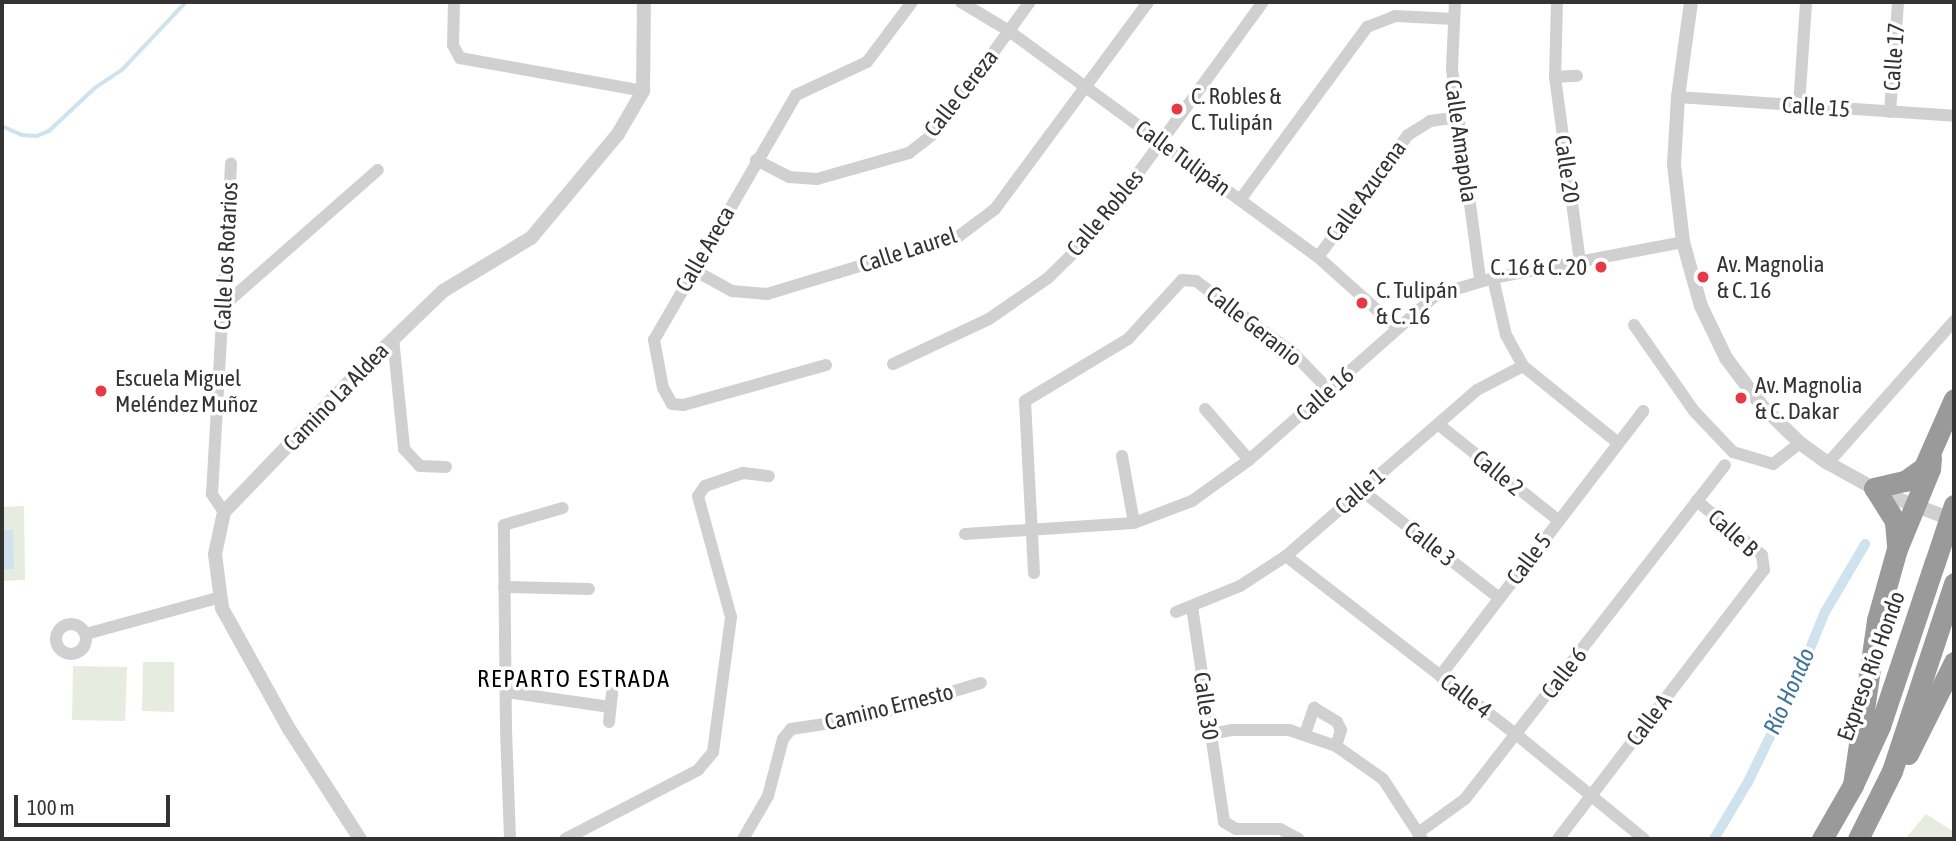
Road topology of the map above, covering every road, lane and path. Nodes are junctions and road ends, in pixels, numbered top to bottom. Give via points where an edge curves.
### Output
1 (454, 2) edge
2 (644, 2) edge
3 (912, 2) edge
4 (961, 2) edge
5 (1030, 2) edge
6 (1148, 2) edge
7 (1263, 2) edge
8 (1455, 2) edge
9 (1557, 2) edge
10 (1691, 2) edge
11 (1806, 2) edge
12 (1898, 2) edge
13 (1454, 19) junction
14 (1009, 31) junction
15 (1577, 76) dead end
16 (1555, 77) junction
17 (1086, 87) junction
18 (643, 91) junction
19 (1678, 97) junction
20 (1799, 106) junction
21 (1891, 112) junction
22 (1954, 116) edge
23 (1458, 117) junction
24 (1162, 143) junction
25 (757, 160) junction
26 (231, 164) dead end
27 (378, 170) dead end
28 (1240, 200) junction
29 (1683, 242) junction
30 (1318, 257) junction
31 (1580, 262) junction
32 (692, 270) junction
33 (1486, 279) junction
34 (223, 306) junction
35 (1954, 321) edge
36 (1634, 325) dead end
37 (1396, 327) junction
38 (393, 338) junction
39 (893, 364) dead end
40 (826, 365) dead end
41 (1522, 366) junction
42 (1330, 391) junction
43 (1954, 399) edge
44 (1205, 409) dead end
45 (1643, 411) dead end
46 (1438, 424) junction
47 (1618, 443) junction
48 (1800, 443) junction
49 (1122, 456) dead end
50 (1931, 457) junction
51 (1249, 460) junction
52 (1828, 463) junction
53 (1724, 465) dead end
54 (446, 467) dead end
55 (769, 476) dead end
56 (1874, 488) junction
57 (1361, 490) junction
58 (1697, 501) junction
59 (1954, 505) edge
60 (1915, 506) junction
61 (563, 508) dead end
62 (224, 512) junction
63 (1954, 520) edge
64 (1559, 521) junction
65 (1133, 523) junction
66 (1030, 529) junction
67 (965, 534) dead end
68 (1897, 549) junction
69 (1286, 556) junction
70 (1034, 573) dead end
71 (1954, 583) edge
72 (504, 587) junction
73 (589, 589) dead end
74 (221, 597) junction
75 (1499, 598) junction
76 (1740, 601) joint
77 (1192, 607) junction
78 (1176, 612) dead end
79 (86, 634) dead end
80 (1954, 662) edge
81 (1440, 676) junction
82 (981, 683) dead end
83 (506, 692) junction
84 (612, 693) dead end
85 (610, 707) junction
86 (609, 722) dead end
87 (1210, 734) junction
88 (1305, 734) junction
89 (1517, 735) junction
90 (1335, 746) junction
91 (1892, 771) junction
92 (1853, 785) junction
93 (1592, 796) junction
94 (1420, 836) edge
95 (360, 839) edge
96 (510, 839) edge
97 (565, 839) edge
98 (743, 839) edge
99 (1299, 839) edge
100 (1558, 839) edge
101 (1644, 839) edge
102 (1822, 839) edge
103 (1858, 839) edge

1 - 18 street via 453,45 460,58
2 - 18 street, Camino La Aldea
3 - 25 street, Calle Areca via 867,62 796,95
4 - 14 street, Calle Tulipán
5 - 14 street, Calle Cereza
6 - 17 street, Calle Laurel
7 - 24 street, Calle Robles
8 - 13 street, Calle Amapola
9 - 16 street, Calle 20
10 - 19 street
11 - 20 street
12 - 21 street, Calle 17
13 - 23 street, Calle Amapola via 1452,69
13 - 28 street via 1395,16 1367,27
14 - 17 street, Calle Tulipán
14 - 25 street, Calle Cereza via 934,132 909,153 817,179 789,177
15 - 16 street
16 - 31 street, Calle 20
17 - 24 street, Calle Tulipán
17 - 32 street, Calle Laurel via 995,209 959,236 767,294 732,290
18 - 38 street, Camino La Aldea via 618,134 531,238 443,291
19 - 20 street, Calle 15
19 - 29 street via 1674,165
20 - 21 street, Calle 15
21 - 22 street, Calle 15
23 - 30 street, Calle Azucena via 1430,121 1408,135
23 - 33 street, Calle Amapola
24 - 28 street, Calle Tulipán
24 - 39 street, Calle Robles via 1096,231 1048,278 989,319
25 - 32 street, Calle Areca
26 - 34 street, Calle Los Rotarios
27 - 34 street
28 - 30 street, Calle Tulipán
29 - 31 street, Calle 16
29 - 48 street via 1701,306 1727,358 1762,406
30 - 37 street, Calle Tulipán
31 - 33 street, Calle 16
32 - 40 street, Calle Areca via 654,340 663,388 672,404 684,405
33 - 37 street, Calle 16 via 1436,295
33 - 41 street, Calle Amapola
34 - 62 street, Calle Los Rotarios via 212,494
35 - 52 street
36 - 48 street via 1694,411 1733,452 1773,464
37 - 42 street, Calle 16
38 - 54 street via 404,449 420,466
38 - 62 street, Camino La Aldea
41 - 46 street, Calle 1 via 1477,390
41 - 47 street
42 - 51 street, Calle 16
42 - 66 street, Calle Geranio via 1293,353 1196,281 1182,280 1128,339 1025,401
43 - 50 highway
44 - 51 street
45 - 47 street, Calle 5
46 - 57 street, Calle 1
46 - 64 street, Calle 2
47 - 64 street, Calle 5
48 - 52 street
49 - 65 street
50 - 56 highway via 1914,477
50 - 60 highway
51 - 65 street, Calle 16 via 1192,501
52 - 56 street
53 - 58 street, Calle 6
55 - 97 street via 743,473 705,486 698,496 731,618 713,752 698,770
56 - 60 street
56 - 68 highway via 1895,522
57 - 69 street, Calle 1
57 - 75 street, Calle 3
58 - 76 street, Calle B via 1762,555 1764,570
58 - 89 street, Calle 6
59 - 92 highway, Expreso Río Hondo, bridge via 1891,698
60 - 63 street
60 - 68 highway
61 - 72 street via 504,525
62 - 74 street via 215,554
64 - 75 street, Calle 5
65 - 66 street, Calle 16
66 - 67 street, Calle 16
66 - 70 street, Calle Geranio
68 - 92 highway via 1877,620
69 - 77 street, Calle 1 via 1240,586
69 - 81 street, Calle 4
71 - 91 highway
72 - 73 street
72 - 83 street
74 - 79 street
74 - 95 street via 222,608 289,729
75 - 81 street, Calle 5
76 - 93 street, Calle A
77 - 78 street, Calle 1
77 - 87 street, Calle 30
80 - 91 highway via 1907,756
81 - 89 street, Calle 4
82 - 98 street, Camino Ernesto via 865,718 791,729 783,739 768,796
83 - 85 street
83 - 96 street
84 - 85 street
85 - 86 street
87 - 88 street via 1289,730
87 - 99 street, Calle 30 via 1224,822 1236,829 1280,829
88 - 90 street
88 - 90 street via 1314,708 1337,722 1341,730
89 - 93 street, Calle 4
89 - 94 street, Calle 6 via 1465,799
90 - 94 street via 1383,779
91 - 103 highway
92 - 102 highway, Expreso Río Hondo
93 - 100 street, Calle A
93 - 101 street, Calle 4

